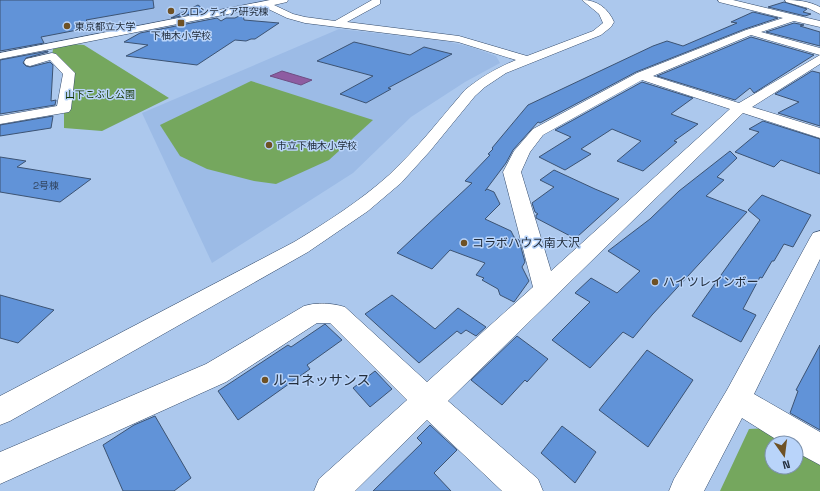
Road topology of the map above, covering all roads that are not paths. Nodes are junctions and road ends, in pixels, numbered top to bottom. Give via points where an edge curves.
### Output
1 (284, 0) edge
2 (376, 0) edge
3 (586, 0) edge
4 (722, 0) edge
5 (789, 0) edge
6 (265, 4) junction
7 (819, 17) edge
8 (792, 18) junction
9 (336, 24) junction
10 (750, 32) junction
11 (820, 52) edge
12 (0, 56) edge
13 (820, 59) edge
14 (526, 60) junction
15 (0, 69) edge
16 (641, 76) junction
17 (740, 108) junction
18 (0, 120) edge
19 (820, 133) edge
20 (820, 238) edge
21 (545, 289) junction
22 (737, 399) junction
23 (427, 401) junction
24 (0, 411) edge
25 (820, 449) edge
26 (0, 468) edge
27 (331, 491) edge
28 (526, 491) edge
29 (686, 491) edge

1 - 6 street
2 - 9 street via 369,7
3 - 14 street via 604,13 608,19 607,26 589,36
4 - 8 street
5 - 7 street via 811,6
6 - 9 street via 296,17
6 - 12 street
7 - 8 street
8 - 10 street
9 - 14 street via 460,39
10 - 11 street
10 - 16 street
13 - 17 street
14 - 24 street via 502,70 480,84 395,179 339,222 301,247
15 - 18 street via 52,56 69,73 64,109
16 - 17 street
16 - 21 street via 538,132 522,151 512,172
17 - 19 street
17 - 21 street
20 - 22 street
21 - 23 street
22 - 25 street
22 - 29 street
23 - 26 street via 336,314 313,314 216,373
23 - 27 street
23 - 28 street

